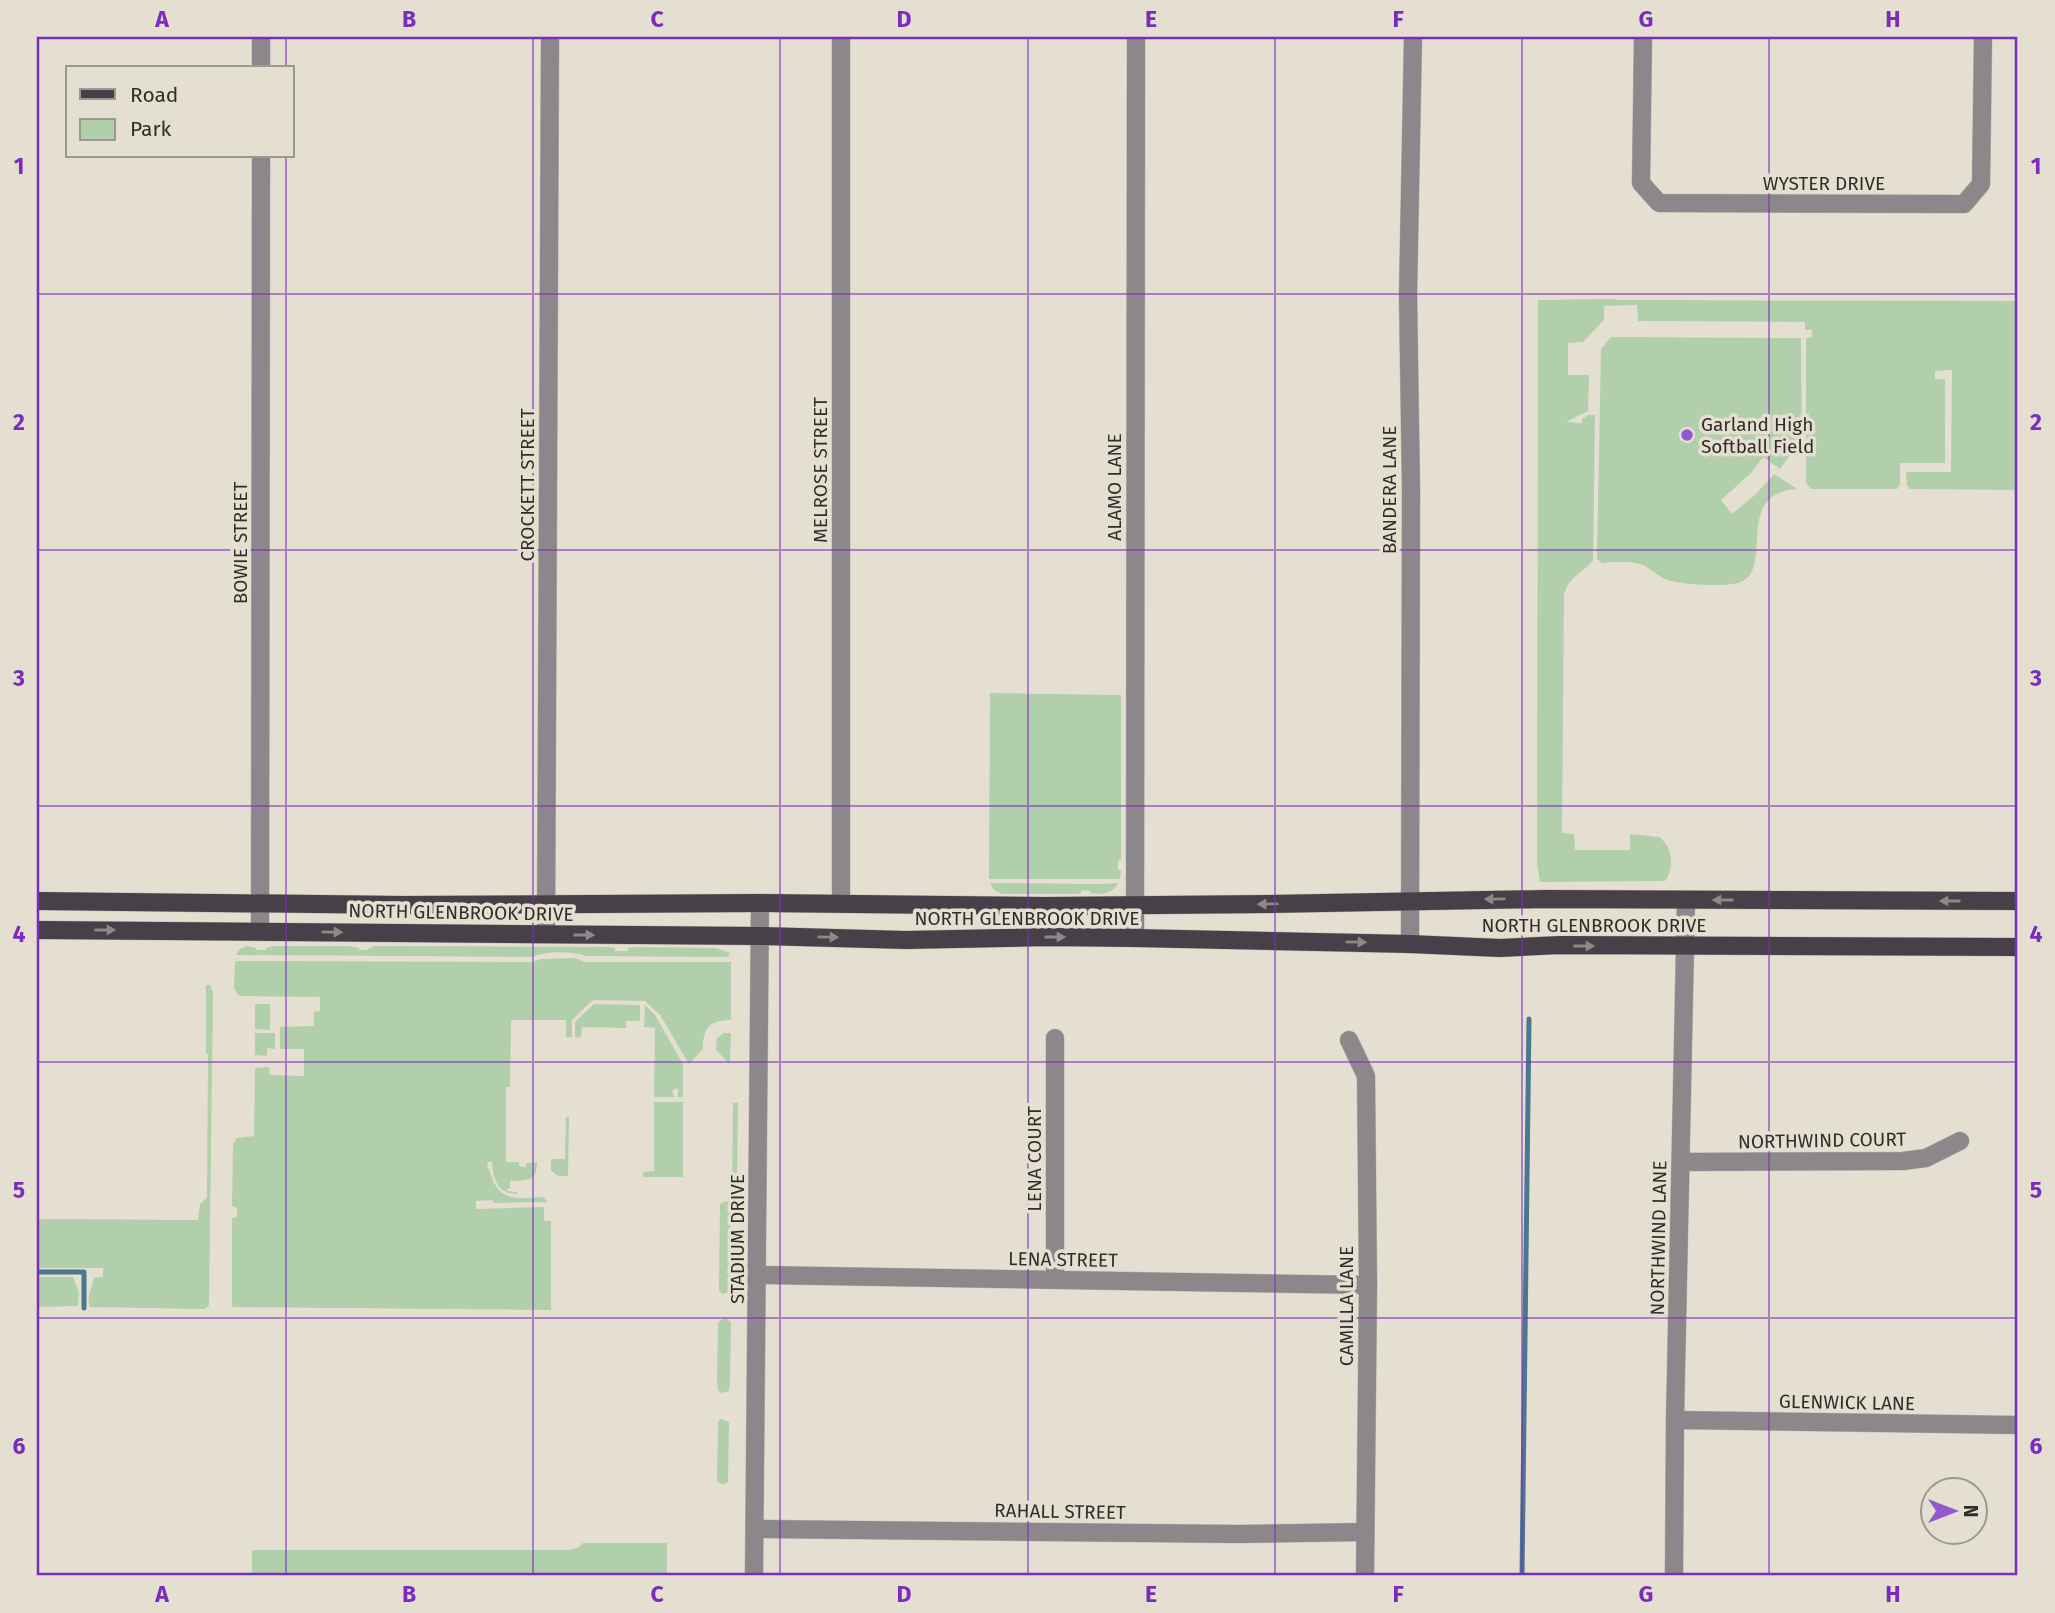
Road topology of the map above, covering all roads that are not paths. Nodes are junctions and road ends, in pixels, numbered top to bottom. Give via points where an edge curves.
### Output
1 (261, 37) edge
2 (550, 37) edge
3 (841, 37) edge
4 (1136, 37) edge
5 (1413, 37) edge
6 (1643, 37) edge
7 (1983, 37) edge
8 (261, 66) edge
9 (261, 158) edge
10 (1686, 900) junction
11 (37, 901) edge
12 (1409, 901) junction
13 (2018, 901) edge
14 (260, 902) junction
15 (761, 902) junction
16 (841, 903) junction
17 (546, 904) junction
18 (1135, 906) junction
19 (37, 930) edge
20 (260, 931) junction
21 (546, 934) junction
22 (760, 936) junction
23 (1135, 938) junction
24 (1410, 944) junction
25 (1685, 946) junction
26 (2018, 947) edge
27 (1055, 1038) dead end
28 (1349, 1040) dead end
29 (1960, 1140) dead end
30 (1681, 1162) junction
31 (758, 1275) junction
32 (1055, 1279) junction
33 (1368, 1285) junction
34 (1675, 1420) junction
35 (2018, 1425) edge
36 (755, 1529) junction
37 (1366, 1532) junction
38 (754, 1576) edge
39 (1365, 1576) edge
40 (1674, 1576) edge

1 - 8 street
2 - 17 street, CROCKETT STREET
3 - 16 street, MELROSE STREET
4 - 18 street, ALAMO LANE
5 - 12 street, BANDERA LANE via 1408,295
6 - 7 street, WYSTER DRIVE via 1641,183 1659,203 1964,204 1981,184
9 - 14 street, BOWIE STREET
10 -> 12 main road, NORTH GLENBROOK DRIVE
13 -> 10 main road, NORTH GLENBROOK DRIVE
10 - 25 street, NORTHWIND LANE
11 - 14 main road, NORTH GLENBROOK DRIVE
12 -> 18 main road, NORTH GLENBROOK DRIVE
12 - 24 street, BANDERA LANE
14 - 17 main road, NORTH GLENBROOK DRIVE
14 - 20 street, BOWIE STREET
15 - 16 main road, NORTH GLENBROOK DRIVE
15 - 17 main road, NORTH GLENBROOK DRIVE
15 - 22 street, STADIUM DRIVE
16 - 18 main road, NORTH GLENBROOK DRIVE
17 - 21 street, CROCKETT STREET
18 - 23 street, ALAMO LANE
19 -> 20 main road, NORTH GLENBROOK DRIVE
20 -> 21 main road, NORTH GLENBROOK DRIVE
21 -> 22 main road, NORTH GLENBROOK DRIVE
22 -> 23 main road, NORTH GLENBROOK DRIVE
22 - 31 street, STADIUM DRIVE
23 -> 24 main road, NORTH GLENBROOK DRIVE
24 -> 25 main road, NORTH GLENBROOK DRIVE
25 - 26 main road, NORTH GLENBROOK DRIVE
25 - 30 street, NORTHWIND LANE
27 - 32 street, LENA COURT
28 - 33 street, CAMILLA LANE via 1366,1076
29 - 30 street, NORTHWIND COURT via 1926,1158 1903,1161
30 - 34 street, NORTHWIND LANE
31 - 32 street, LENA STREET
31 - 36 street, STADIUM DRIVE
32 - 33 street, LENA STREET
33 - 37 street, CAMILLA LANE
34 - 35 street, GLENWICK LANE
34 - 40 street, NORTHWIND LANE
36 - 37 street, RAHALL STREET
36 - 38 street, STADIUM DRIVE
37 - 39 street, CAMILLA LANE

